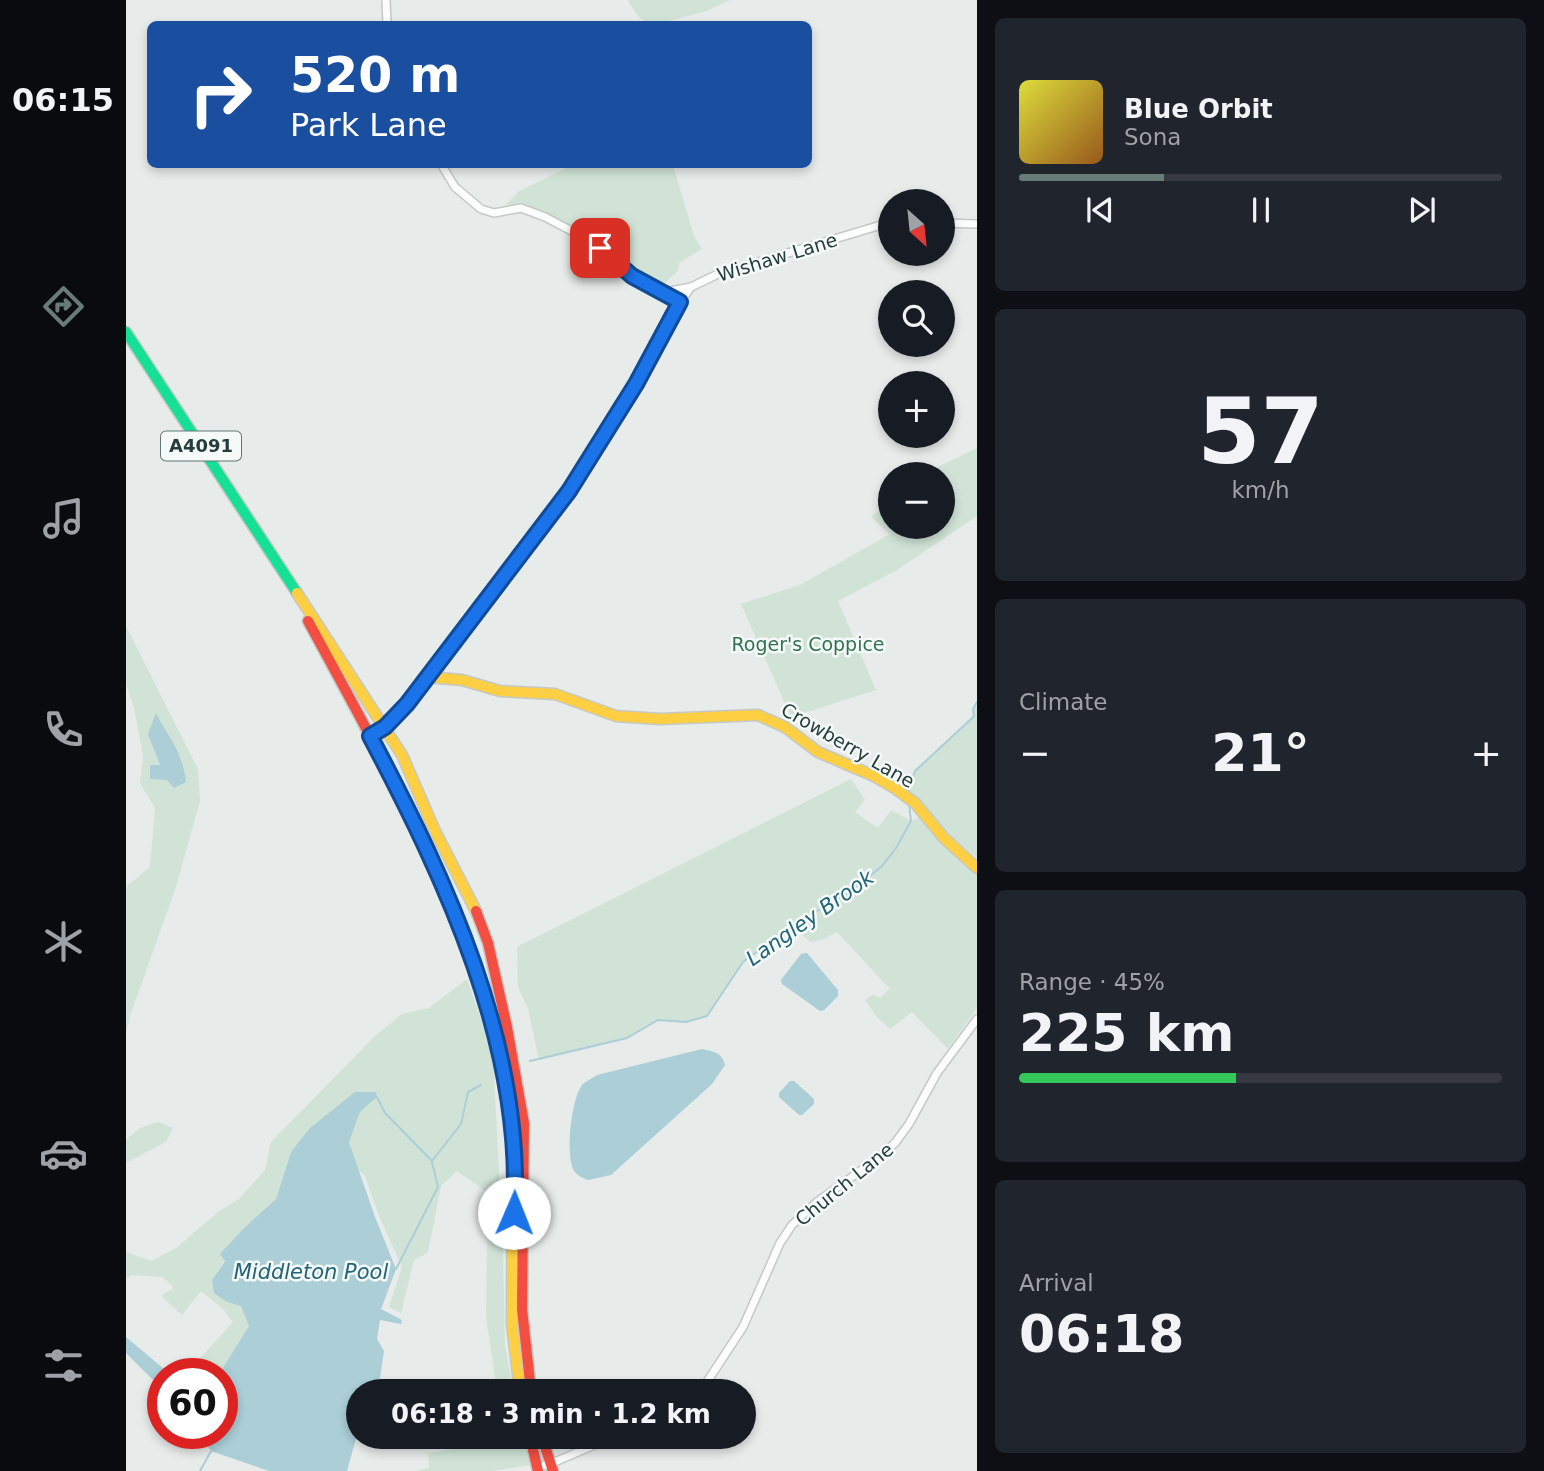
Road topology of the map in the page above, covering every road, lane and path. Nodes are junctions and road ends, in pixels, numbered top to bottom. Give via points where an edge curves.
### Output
1 (386, 0) edge
2 (387, 21) edge
3 (444, 168) edge
4 (956, 223) edge
5 (977, 224) edge
6 (878, 226) edge
7 (691, 287) junction
8 (664, 292) junction
9 (680, 302) junction
10 (126, 332) edge
11 (275, 560) junction
12 (428, 677) junction
13 (385, 727) junction
14 (370, 736) junction
15 (977, 868) edge
16 (977, 1019) edge
17 (519, 1379) edge
18 (530, 1379) edge
19 (709, 1379) edge
20 (533, 1449) edge
21 (546, 1449) edge
22 (589, 1449) edge
23 (552, 1468) edge
24 (537, 1469) edge

1 - 2 street
3 - 8 street via 455,187 481,209 494,213 521,208 545,217 587,239 632,276
4 - 5 street
6 - 7 street, Wishaw Lane via 718,274
7 - 8 street, Wishaw Lane
7 - 9 street
8 - 9 street
9 - 12 street via 636,384 569,491
10 - 11 main road, A4091
11 - 13 main road, A4091
11 - 14 main road, A4091
12 - 13 street
12 - 15 main road, Crowberry Lane via 500,691 555,694 616,716 758,715 785,727 818,752 896,789
13 - 14 street
13 - 18 main road, A4091 via 480,918 507,1027 524,1123 522,1308
14 - 17 main road, A4091 via 447,898 479,981 499,1052 513,1149 511,1310
16 - 19 street, Church Lane via 937,1073 895,1143 792,1224 743,1327
20 - 24 main road
21 - 23 main road
22 - 23 street
23 - 24 street

